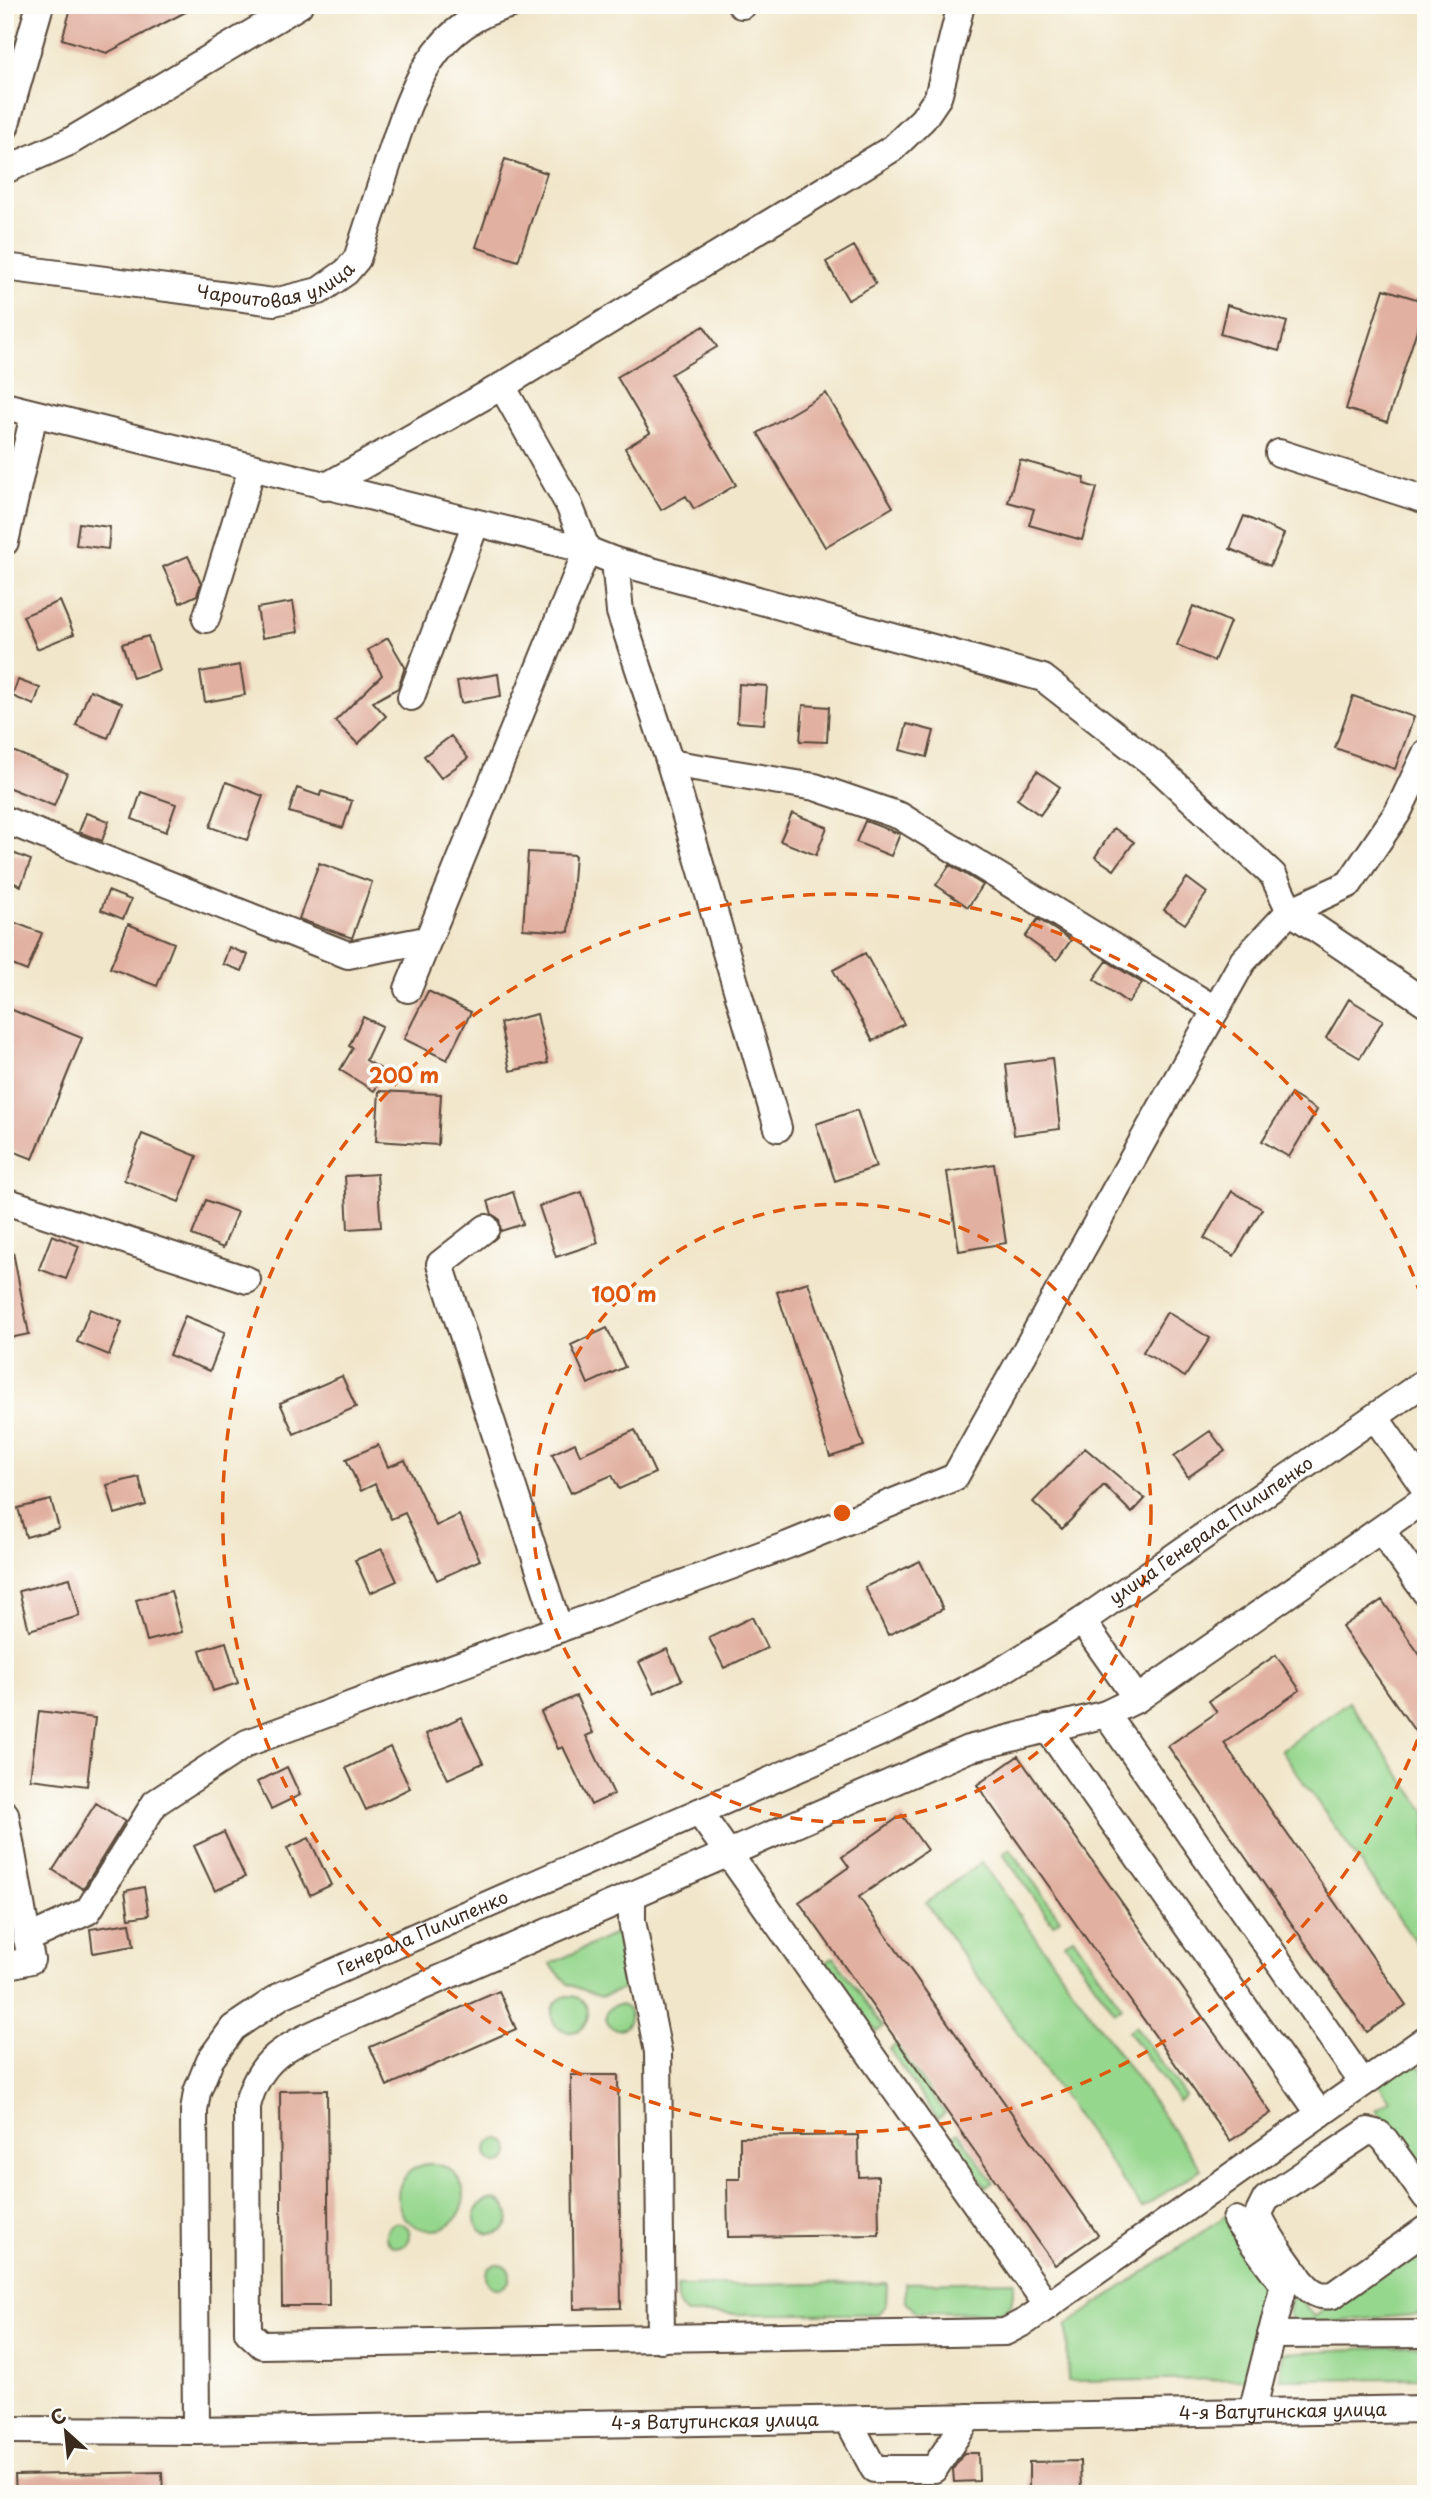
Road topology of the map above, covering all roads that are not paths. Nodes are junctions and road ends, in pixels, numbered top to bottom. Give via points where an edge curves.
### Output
1 (40, 5) edge
2 (299, 5) edge
3 (509, 5) edge
4 (961, 5) edge
5 (5, 127) edge
6 (5, 170) edge
7 (5, 267) edge
8 (502, 386) junction
9 (5, 406) edge
10 (34, 414) junction
11 (1279, 453) dead end
12 (252, 468) junction
13 (325, 487) junction
14 (1426, 500) edge
15 (475, 525) junction
16 (5, 542) edge
17 (587, 550) junction
18 (615, 561) junction
19 (206, 619) dead end
20 (411, 697) dead end
21 (1426, 753) edge
22 (670, 763) junction
23 (5, 820) edge
24 (1290, 911) junction
25 (426, 940) junction
26 (408, 989) dead end
27 (1426, 1003) edge
28 (1216, 1010) junction
29 (778, 1128) dead end
30 (5, 1201) edge
31 (486, 1228) dead end
32 (247, 1280) dead end
33 (1426, 1381) edge
34 (1375, 1417) junction
35 (1426, 1490) edge
36 (1426, 1498) edge
37 (1381, 1530) junction
38 (1426, 1594) edge
39 (1082, 1621) junction
40 (559, 1629) junction
41 (993, 1676) joint
42 (1137, 1699) junction
43 (1106, 1714) junction
44 (1047, 1728) junction
45 (699, 1812) junction
46 (5, 1814) edge
47 (728, 1853) junction
48 (632, 1895) junction
49 (27, 1939) junction
50 (5, 1966) edge
51 (1426, 2039) edge
52 (1363, 2083) junction
53 (1320, 2114) junction
54 (1426, 2197) edge
55 (1236, 2220) dead end
56 (1426, 2230) edge
57 (1290, 2279) junction
58 (1048, 2306) junction
59 (1426, 2334) edge
60 (1271, 2335) junction
61 (662, 2339) junction
62 (1426, 2409) edge
63 (1252, 2413) junction
64 (969, 2417) junction
65 (848, 2420) junction
66 (5, 2430) edge
67 (196, 2431) junction

1 - 5 street
2 - 6 street via 69,142
3 - 7 street, Чароитовая улица via 470,22 437,49 413,87 357,259 319,292 274,302
4 - 8 street via 938,97 893,148
8 - 13 street
8 - 17 street via 569,505
9 - 10 street
10 - 12 street
10 - 16 street
11 - 14 street
12 - 13 street
12 - 19 street
13 - 15 street
15 - 17 street
15 - 20 street
17 - 18 street
17 - 25 street
18 - 22 street via 620,611
18 - 24 street via 1044,678 1156,766 1273,875
21 - 24 street via 1398,812 1349,884
22 - 28 street via 815,787 900,816
22 - 29 street
23 - 25 street via 348,955
24 - 27 street
24 - 28 street via 1244,961
25 - 26 street
28 - 40 street via 956,1477
30 - 32 street
31 - 40 street via 440,1264
33 - 34 street, улица Генерала Пилипенко
34 - 35 street
34 - 39 street, улица Генерала Пилипенко
36 - 37 street
37 - 38 street
37 - 42 street
39 - 41 street, улица Генерала Пилипенко
39 - 42 street
40 - 49 street via 247,1743 155,1803 88,1911
41 - 45 street, Генерала Пилипенко via 888,1729
42 - 43 street
43 - 44 street
43 - 52 street
44 - 47 street via 968,1749
44 - 53 street
45 - 47 street
45 - 67 street, Генерала Пилипенко via 282,1995 248,2016 220,2043 203,2075 194,2111
46 - 49 street
47 - 48 street
47 - 58 street
48 - 61 street via 632,1922 658,2052
48 - 61 street via 273,2056 251,2089 247,2106 248,2332 262,2345 460,2331
49 - 50 street via 31,1960
51 - 52 street
52 - 53 street
53 - 58 street
54 - 57 street via 1379,2134 1361,2133 1261,2207 1260,2219
55 - 57 street
56 - 57 street via 1334,2295 1314,2293
57 - 60 street
58 - 61 street via 1015,2328 993,2334
59 - 60 street
60 - 63 street
62 - 63 street, 4-я Ватутинская улица
63 - 64 street, 4-я Ватутинская улица
64 - 65 street, 4-я Ватутинская улица
64 - 65 street via 933,2469 874,2469
65 - 67 street, 4-я Ватутинская улица
66 - 67 street, 4-я Ватутинская улица

